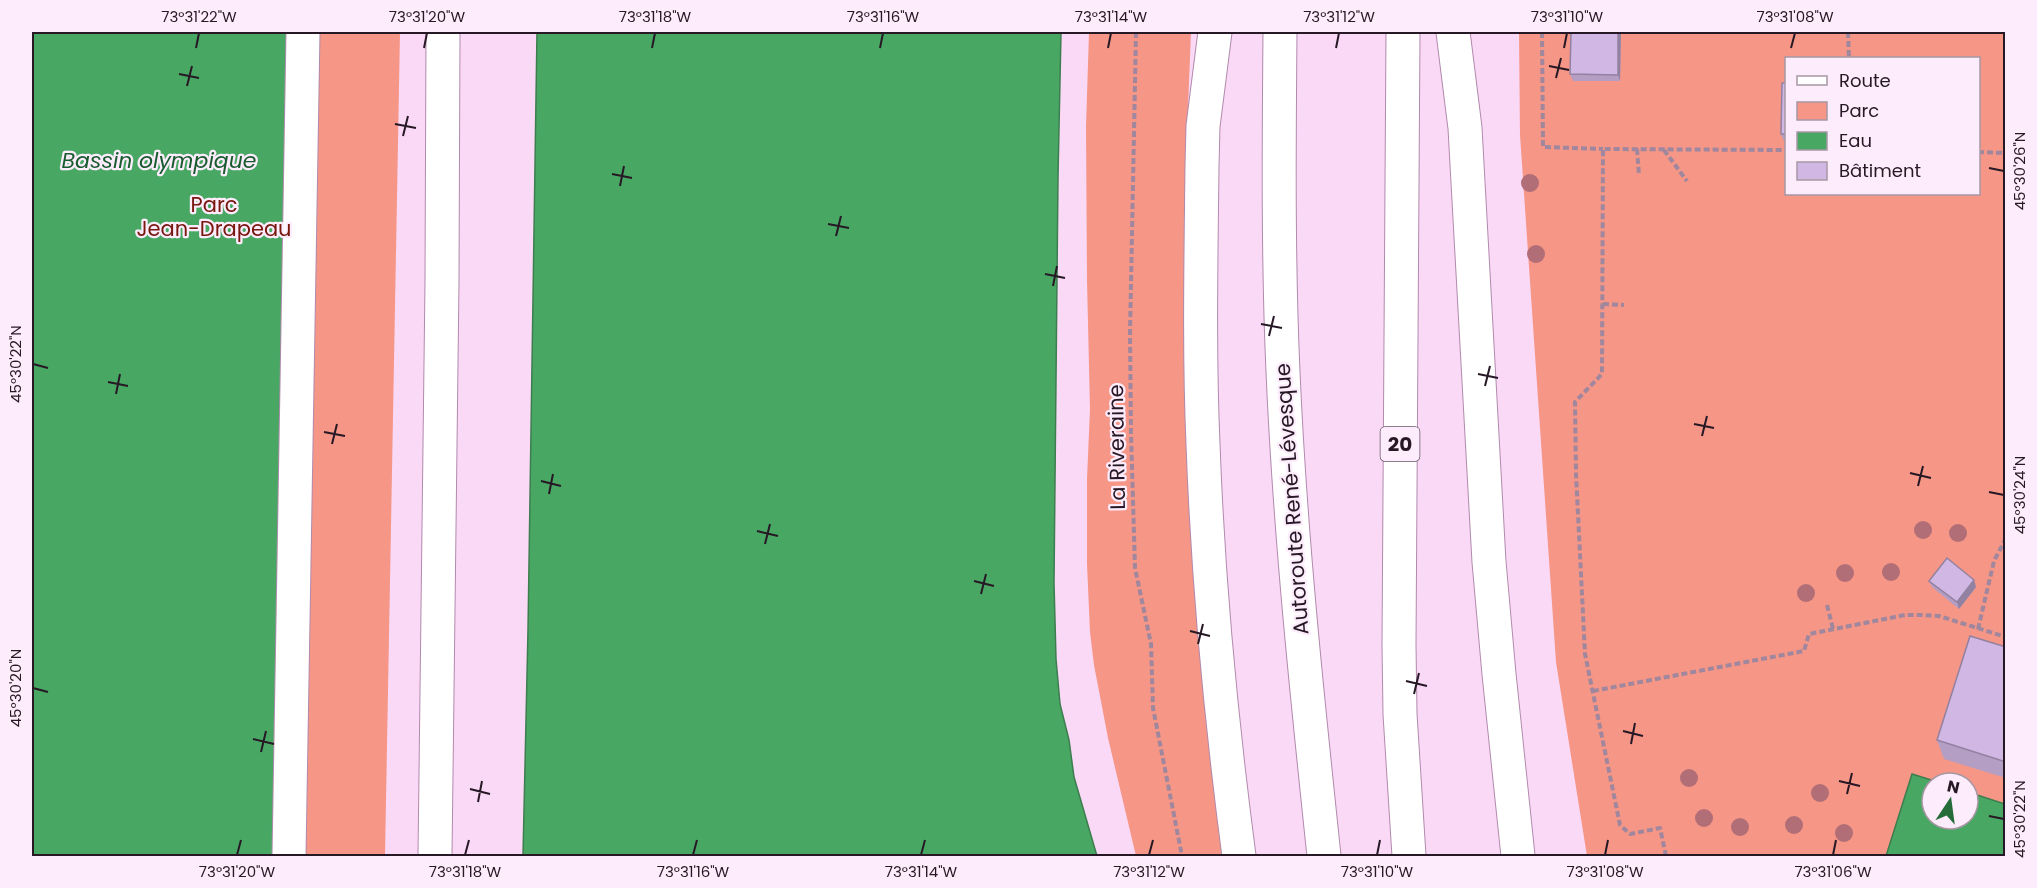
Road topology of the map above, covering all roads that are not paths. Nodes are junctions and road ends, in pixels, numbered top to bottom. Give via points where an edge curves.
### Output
1 (303, 32) edge
2 (443, 32) edge
3 (1215, 32) edge
4 (1280, 32) edge
5 (1403, 32) edge
6 (1453, 32) edge
7 (289, 856) edge
8 (435, 856) edge
9 (1239, 856) edge
10 (1324, 856) edge
11 (1409, 856) edge
12 (1518, 856) edge

1 - 7 main road
2 - 8 main road
3 - 9 main road via 1203,126 1203,442 1213,616
4 - 10 main road, Autoroute René-Lévesque via 1280,293 1286,438
5 - 11 main road, 20 via 1399,645
6 - 12 main road via 1465,128 1489,562

